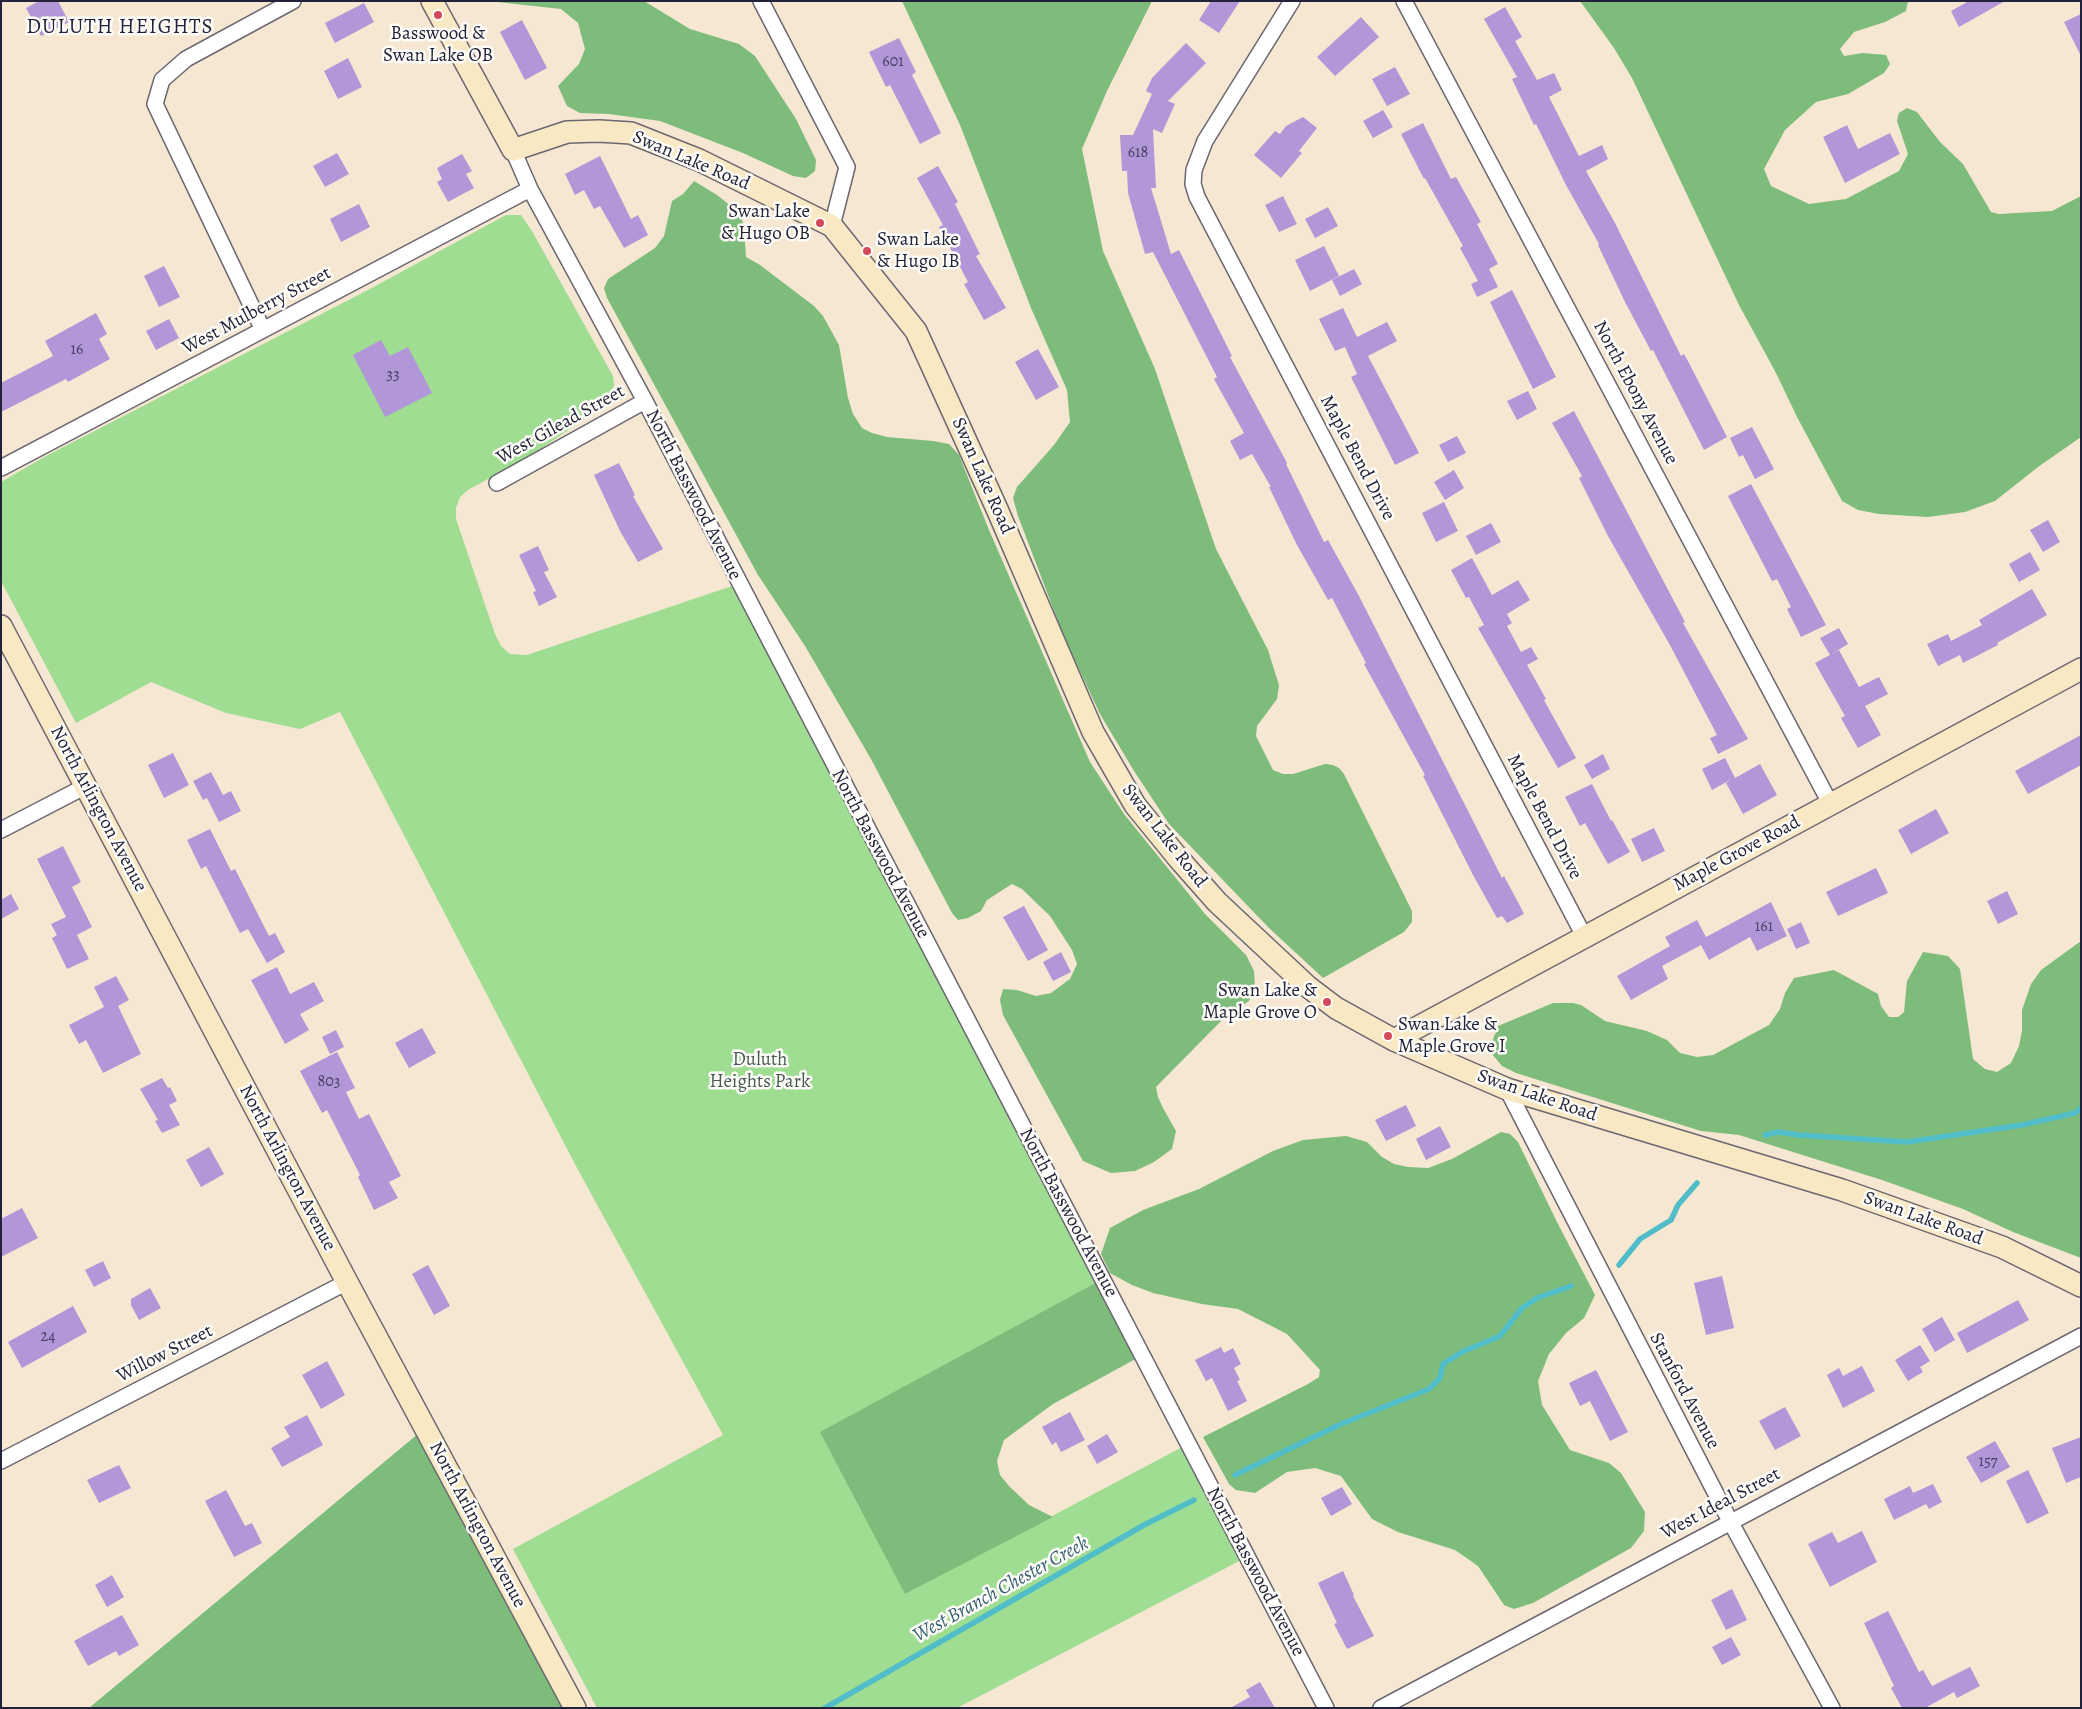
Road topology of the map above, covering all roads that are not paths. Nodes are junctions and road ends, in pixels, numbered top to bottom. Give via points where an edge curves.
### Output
1 (294, 1) edge
2 (432, 1) edge
3 (761, 1) edge
4 (1292, 1) edge
5 (1404, 1) edge
6 (513, 150) junction
7 (530, 189) junction
8 (832, 226) junction
9 (263, 330) junction
10 (644, 401) junction
11 (1, 468) edge
12 (497, 483) dead end
13 (1, 626) edge
14 (2081, 669) edge
15 (86, 786) junction
16 (1830, 803) junction
17 (1, 830) edge
18 (1584, 936) junction
19 (1394, 1040) junction
20 (1507, 1089) junction
21 (347, 1282) junction
22 (2081, 1286) edge
23 (2081, 1336) edge
24 (1, 1461) edge
25 (1730, 1521) junction
26 (575, 1708) edge
27 (1326, 1708) edge
28 (1381, 1708) edge
29 (1832, 1708) edge

1 - 9 street via 186,59 162,80 155,104
2 - 6 street, North Basswood Avenue
3 - 8 street via 846,167
4 - 18 street, Maple Bend Drive via 1205,141 1194,170 1193,184 1197,197
5 - 16 street, North Ebony Avenue
6 - 7 street, North Basswood Avenue
6 - 8 street, Swan Lake Road via 567,132 631,134 699,160
7 - 9 street, West Mulberry Street
7 - 10 street, North Basswood Avenue
8 - 19 street, Swan Lake Road via 916,331 1093,732 1135,805 1217,902 1307,986 1336,1008
9 - 11 street, West Mulberry Street
10 - 12 street, West Gilead Street
10 - 27 street, North Basswood Avenue
13 - 15 street, North Arlington Avenue
14 - 16 street, Maple Grove Road
15 - 17 street
15 - 21 street, North Arlington Avenue
16 - 18 street, Maple Grove Road
18 - 19 street, Maple Grove Road
19 - 20 street, Swan Lake Road
20 - 22 street, Swan Lake Road via 1842,1190 2002,1247
20 - 25 street, Stanford Avenue
21 - 24 street, Willow Street
21 - 26 street, North Arlington Avenue
23 - 25 street, West Ideal Street
25 - 28 street, West Ideal Street
25 - 29 street, Stanford Avenue

